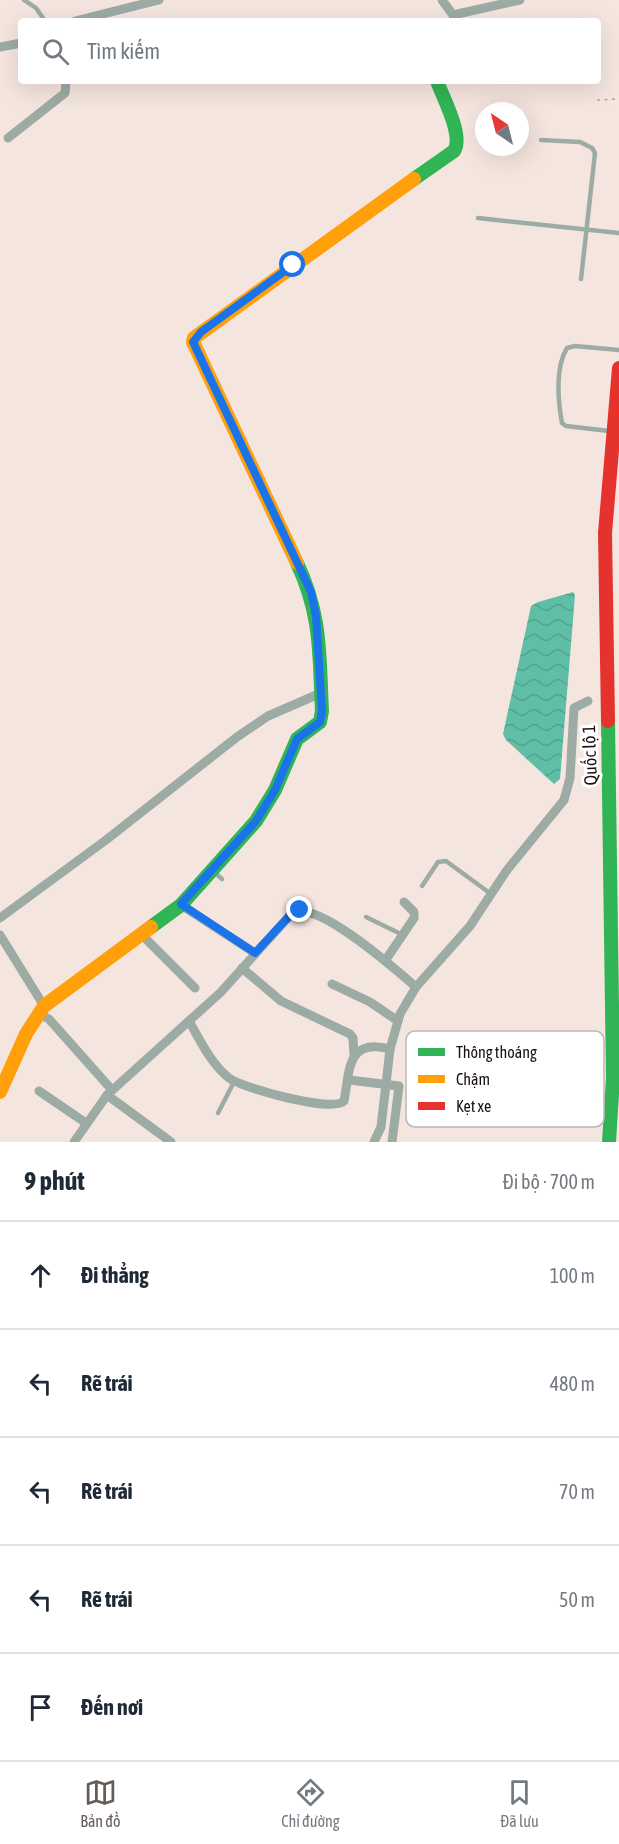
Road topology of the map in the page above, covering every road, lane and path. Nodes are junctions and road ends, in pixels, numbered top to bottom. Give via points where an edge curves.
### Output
1 (24, 0) edge
2 (159, 0) edge
3 (442, 0) edge
4 (519, 0) edge
5 (43, 18) edge
6 (87, 18) edge
7 (18, 44) edge
8 (0, 47) edge
9 (66, 84) edge
10 (437, 84) edge
11 (619, 99) edge
12 (597, 100) dead end
13 (9, 138) dead end
14 (541, 140) dead end
15 (478, 218) dead end
16 (586, 230) junction
17 (619, 233) edge
18 (581, 279) dead end
19 (619, 350) edge
20 (619, 368) edge
21 (612, 432) junction
22 (321, 693) junction
23 (588, 701) dead end
24 (422, 886) dead end
25 (491, 894) junction
26 (404, 902) dead end
27 (181, 904) junction
28 (366, 917) dead end
29 (0, 918) edge
30 (0, 935) edge
31 (142, 935) junction
32 (403, 936) junction
33 (255, 953) junction
34 (385, 961) junction
35 (242, 968) junction
36 (332, 984) dead end
37 (416, 987) junction
38 (195, 988) dead end
39 (41, 1010) junction
40 (189, 1021) junction
41 (398, 1021) junction
42 (390, 1050) junction
43 (354, 1055) junction
44 (349, 1080) junction
45 (234, 1082) junction
46 (385, 1084) junction
47 (39, 1091) dead end
48 (0, 1092) edge
49 (109, 1093) junction
50 (218, 1113) dead end
51 (86, 1122) junction
52 (74, 1142) edge
53 (171, 1142) edge
54 (374, 1142) edge
55 (392, 1142) edge
56 (609, 1142) edge

1 - 5 lane
2 - 6 street
3 - 4 street via 453,15
7 - 8 street
9 - 13 street via 65,93
10 - 22 main road via 457,134 454,151 225,314 193,342 311,592
11 - 12 path
14 - 16 lane via 580,142 595,153
15 - 16 lane
16 - 17 lane
16 - 18 lane
19 - 21 lane via 575,345 562,356 562,423
20 - 21 main road, Quốc lộ 1
21 - 56 main road, Quốc lộ 1 via 605,533 613,1066
22 - 27 main road via 320,722 297,739 275,790 256,821 217,875
22 - 29 street via 268,716 237,737
23 - 25 street via 574,708 570,778 564,800
24 - 25 lane via 438,862 446,861
25 - 37 street via 470,926
26 - 32 street via 414,912 414,918
27 - 31 main road
27 - 33 street
28 - 32 lane
30 - 39 street
31 - 38 street
31 - 39 main road
32 - 34 street
33 - 34 street via 293,912 300,910 351,933
33 - 35 street
34 - 37 street
35 - 40 street
35 - 43 street via 281,1001 351,1034
36 - 41 street
37 - 41 street
39 - 48 main road
39 - 49 street
40 - 45 street via 216,1066
40 - 49 street
41 - 42 street
42 - 43 street via 369,1047
42 - 46 street
43 - 44 street
44 - 45 street via 339,1106 324,1106
44 - 46 street
45 - 50 lane
46 - 54 street via 381,1127
46 - 55 street via 399,1086
47 - 51 street
49 - 51 street
49 - 53 street
51 - 52 street

